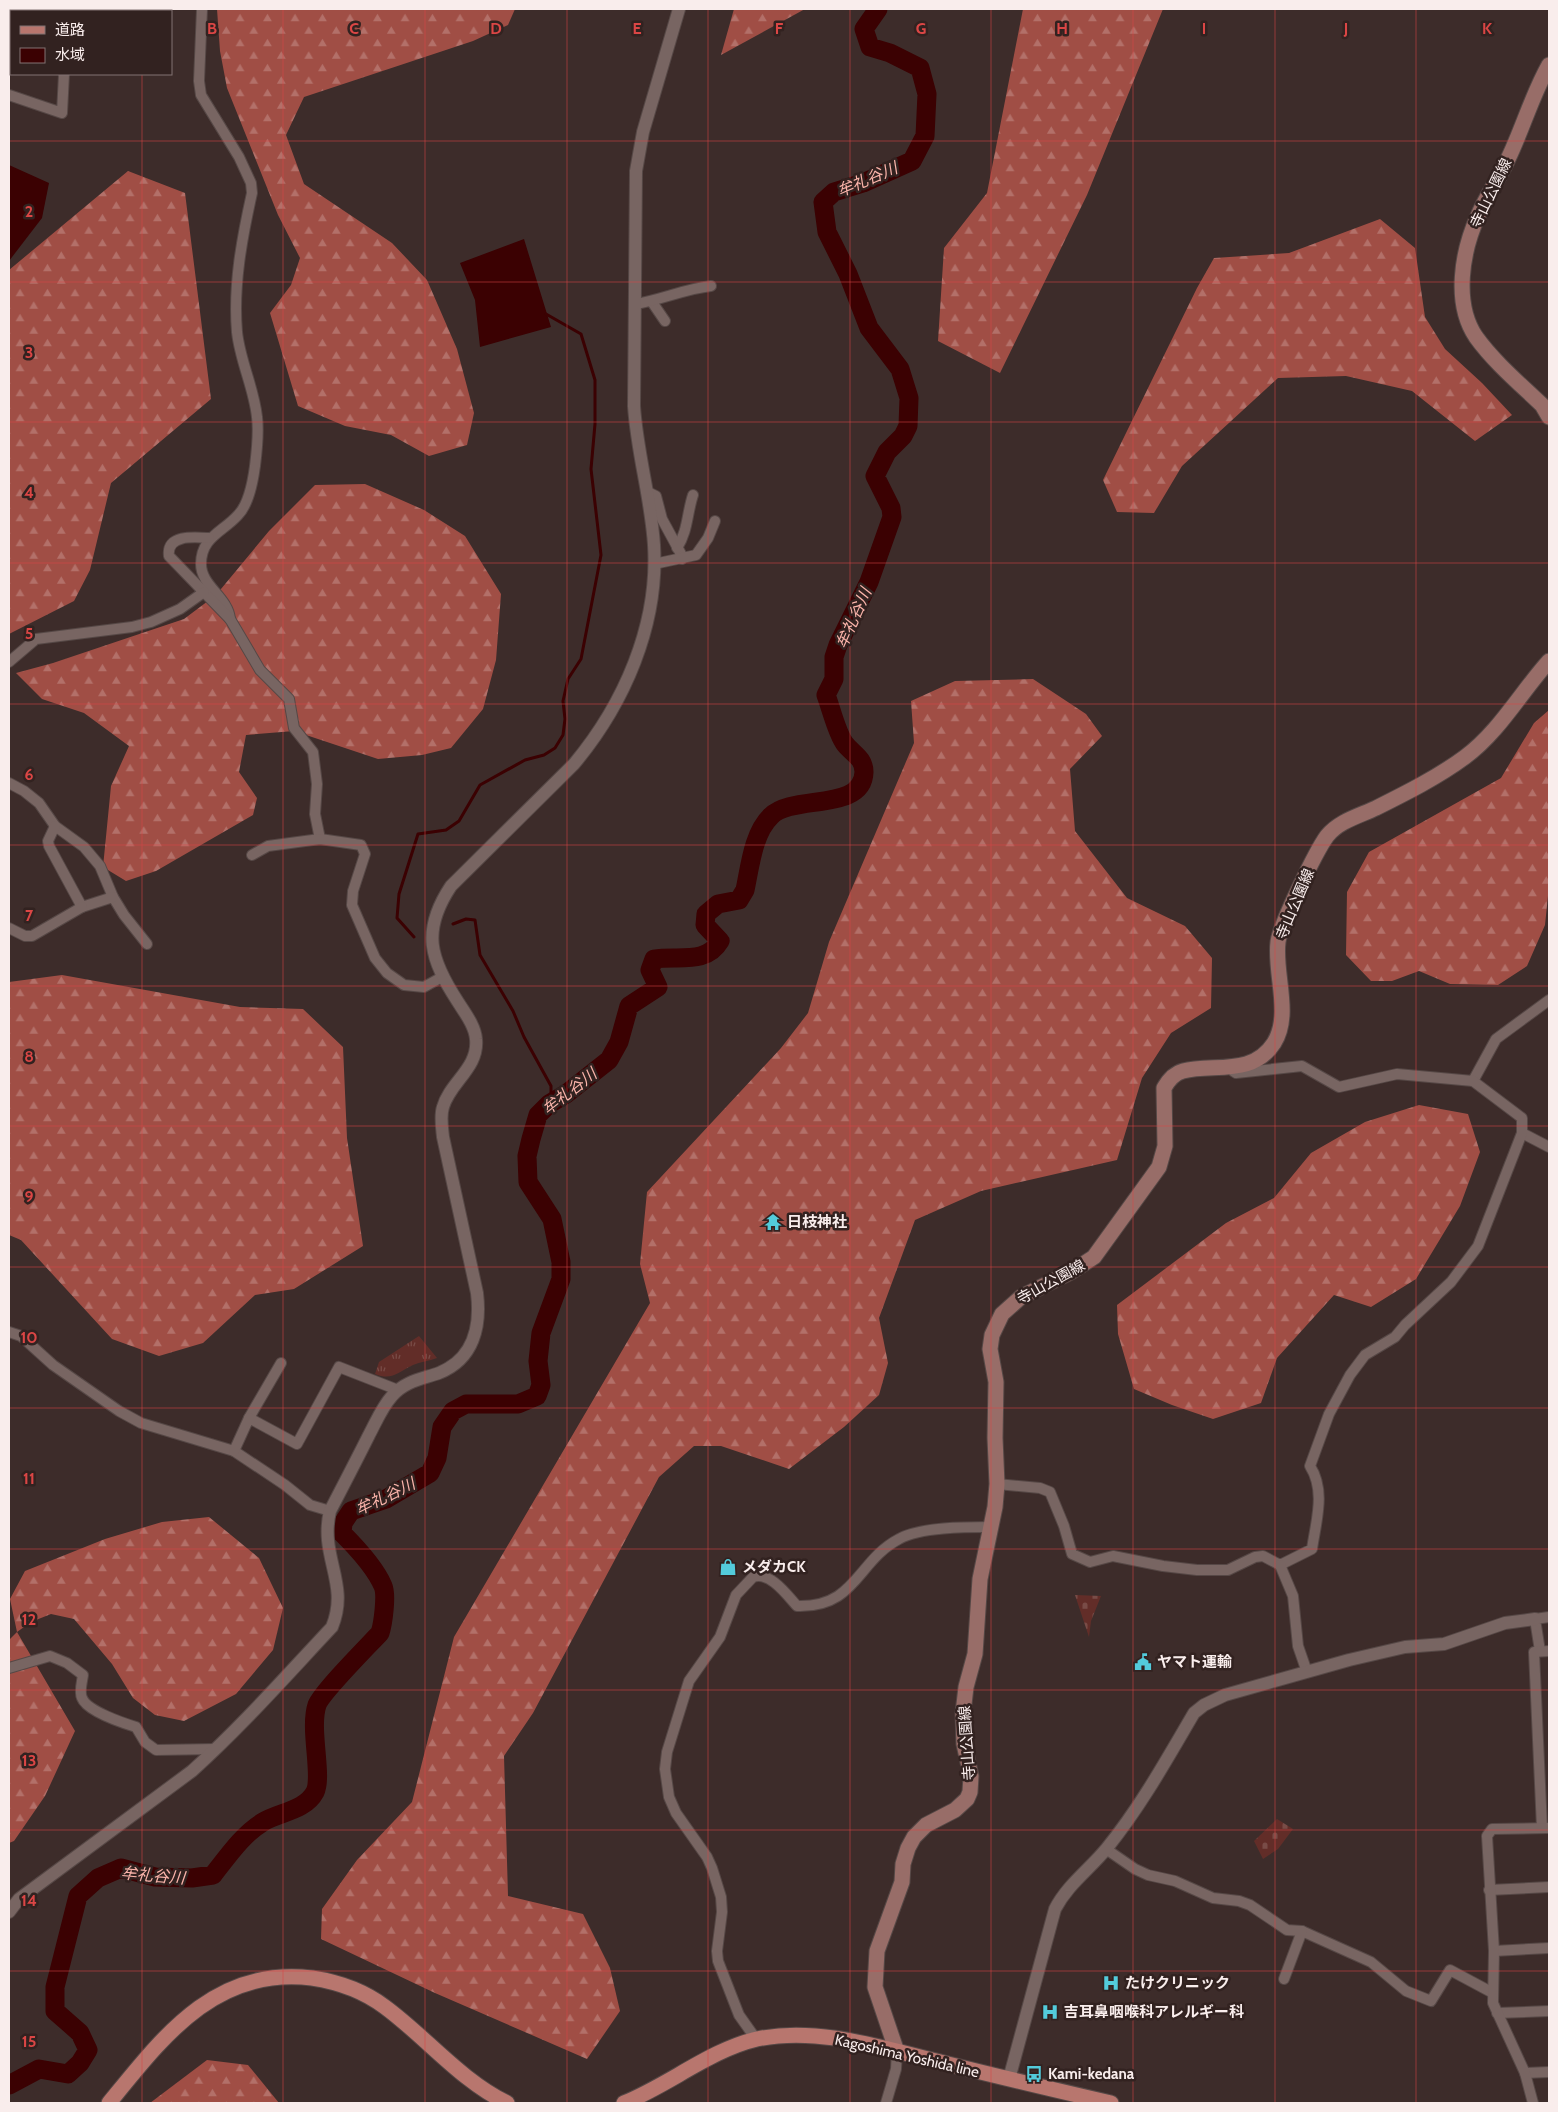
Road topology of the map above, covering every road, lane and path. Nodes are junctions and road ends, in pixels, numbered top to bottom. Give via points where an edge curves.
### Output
1 (202, 9) edge
2 (679, 9) edge
3 (1549, 65) edge
4 (64, 75) edge
5 (9, 95) edge
6 (711, 286) dead end
7 (652, 302) junction
8 (635, 304) junction
9 (665, 321) dead end
10 (1549, 417) edge
11 (646, 491) junction
12 (693, 495) dead end
13 (715, 521) dead end
14 (209, 538) junction
15 (677, 548) junction
16 (682, 559) junction
17 (654, 564) junction
18 (204, 592) junction
19 (230, 619) junction
20 (1549, 660) edge
21 (9, 662) edge
22 (9, 784) edge
23 (55, 826) junction
24 (320, 839) junction
25 (252, 855) dead end
26 (113, 897) junction
27 (82, 907) junction
28 (9, 928) edge
29 (147, 944) dead end
30 (442, 977) junction
31 (1549, 1000) edge
32 (1230, 1068) junction
33 (1474, 1081) junction
34 (1522, 1133) junction
35 (1549, 1147) edge
36 (9, 1332) edge
37 (281, 1363) dead end
38 (398, 1390) junction
39 (249, 1418) junction
40 (234, 1451) junction
41 (997, 1484) junction
42 (330, 1511) junction
43 (990, 1527) junction
44 (1280, 1565) junction
45 (1549, 1617) edge
46 (1535, 1619) junction
47 (1545, 1651) edge
48 (9, 1668) edge
49 (1307, 1672) junction
50 (216, 1749) junction
51 (1546, 1828) edge
52 (1106, 1849) junction
53 (1549, 1887) edge
54 (1489, 1890) junction
55 (9, 1912) edge
56 (1302, 1931) junction
57 (1549, 1948) edge
58 (1494, 1951) junction
59 (1284, 1979) dead end
60 (1493, 1993) junction
61 (1549, 2010) edge
62 (1497, 2013) junction
63 (756, 2040) junction
64 (897, 2052) junction
65 (1549, 2072) edge
66 (1525, 2074) junction
67 (1009, 2079) junction
68 (109, 2103) edge
69 (507, 2103) edge
70 (624, 2103) edge
71 (886, 2103) edge
72 (1110, 2103) edge
73 (1533, 2103) edge

1 - 14 street via 201,95 251,183 252,193 238,257 237,332 257,416 254,468 246,503 239,514
2 - 8 street via 638,152
3 - 10 main road, 寺山公園線 via 1473,229 1467,246 1463,286 1465,311 1476,336 1542,405
4 - 5 street via 62,113
6 - 7 street via 689,288
7 - 8 street
7 - 9 street
8 - 11 street via 635,422
11 - 15 street via 656,496 662,518
11 - 17 street
12 - 15 street via 686,534
13 - 16 street via 696,555
14 - 18 street via 185,536 168,551 169,556
14 - 19 street via 201,561 202,575 224,603
15 - 16 street
16 - 17 street
17 - 30 street via 653,592 644,635 633,667 601,731 574,764 457,880 441,902 433,937 436,965
18 - 19 street
18 - 21 street via 180,609 152,622 36,639
19 - 24 street via 260,670 289,700 294,728 312,752 316,784 314,814
20 - 32 main road, 寺山公園線 via 1484,741 1465,757 1394,799 1346,821 1328,835 1278,940 1280,1030 1263,1054
22 - 23 street via 38,803
23 - 26 street via 84,847 100,866
23 - 27 street via 49,846
24 - 25 street via 268,846
24 - 30 street via 361,844 365,854 352,905 375,958 387,973 404,985 424,987
26 - 27 street
26 - 29 street
27 - 28 street via 32,936
30 - 38 street via 472,1024 476,1039 475,1054 446,1100 441,1121 480,1313 478,1330 464,1356 440,1373 410,1382
31 - 33 street via 1496,1039
32 - 33 street via 1236,1073 1302,1066 1339,1087 1396,1074
32 - 41 main road, 寺山公園線 via 1182,1071 1169,1081 1164,1088 1165,1146 1159,1166 1094,1257 1021,1296 997,1322 990,1349 996,1382 994,1438
33 - 34 street via 1522,1118
34 - 35 street
34 - 44 street via 1478,1246 1466,1263 1395,1337 1365,1354 1350,1375 1329,1414 1310,1466 1316,1476 1320,1503 1312,1549
36 - 40 street via 21,1336 53,1365 133,1419
37 - 39 street
38 - 39 street via 339,1367 297,1444
38 - 42 street via 382,1410
39 - 40 street
40 - 42 street via 310,1505
41 - 43 main road, 寺山公園線
41 - 44 street via 1050,1492 1072,1554 1090,1562 1113,1556 1163,1566 1228,1570 1264,1556
42 - 50 street via 327,1547 339,1600 332,1627
43 - 63 street via 937,1530 900,1538 838,1598 820,1605 797,1606 770,1579 756,1575 736,1594 720,1637 689,1681 667,1752 666,1782 676,1813 712,1868 722,1912 718,1961 739,2015
43 - 64 main road, 寺山公園線 via 980,1579 975,1654 963,1713 970,1792 955,1810 926,1825 914,1837 903,1864 902,1882 876,1951 875,1987
44 - 49 street via 1293,1596 1298,1646
45 - 46 street
46 - 47 street
46 - 49 street via 1505,1623 1444,1644 1405,1647
47 - 51 street via 1534,1652
48 - 50 street via 50,1656 68,1663 83,1675 81,1696 86,1705 120,1723 136,1727 145,1742 156,1750
49 - 52 street via 1225,1695 1194,1713 1140,1804
50 - 55 street via 192,1771 19,1899
51 - 54 street via 1492,1829 1487,1836
52 - 56 street via 1135,1869 1175,1881 1213,1898 1239,1900 1287,1930
52 - 67 street via 1062,1895 1054,1908
53 - 54 street
54 - 58 street
56 - 59 street
56 - 60 street via 1371,1962 1406,1991 1420,1998 1431,2001 1450,1970
57 - 58 street
58 - 60 street
60 - 62 street
61 - 62 street
62 - 66 street
63 - 64 main road, Kagoshima Yoshida line via 809,2036 858,2042
63 - 70 main road, Kagoshima Yoshida line via 723,2052
64 - 67 main road, Kagoshima Yoshida line
64 - 71 street via 896,2069
65 - 66 street
66 - 73 street
67 - 72 main road, Kagoshima Yoshida line
68 - 69 main road via 148,2055 189,2014 224,1991 282,1976 316,1979 367,1994 400,2018 474,2084

